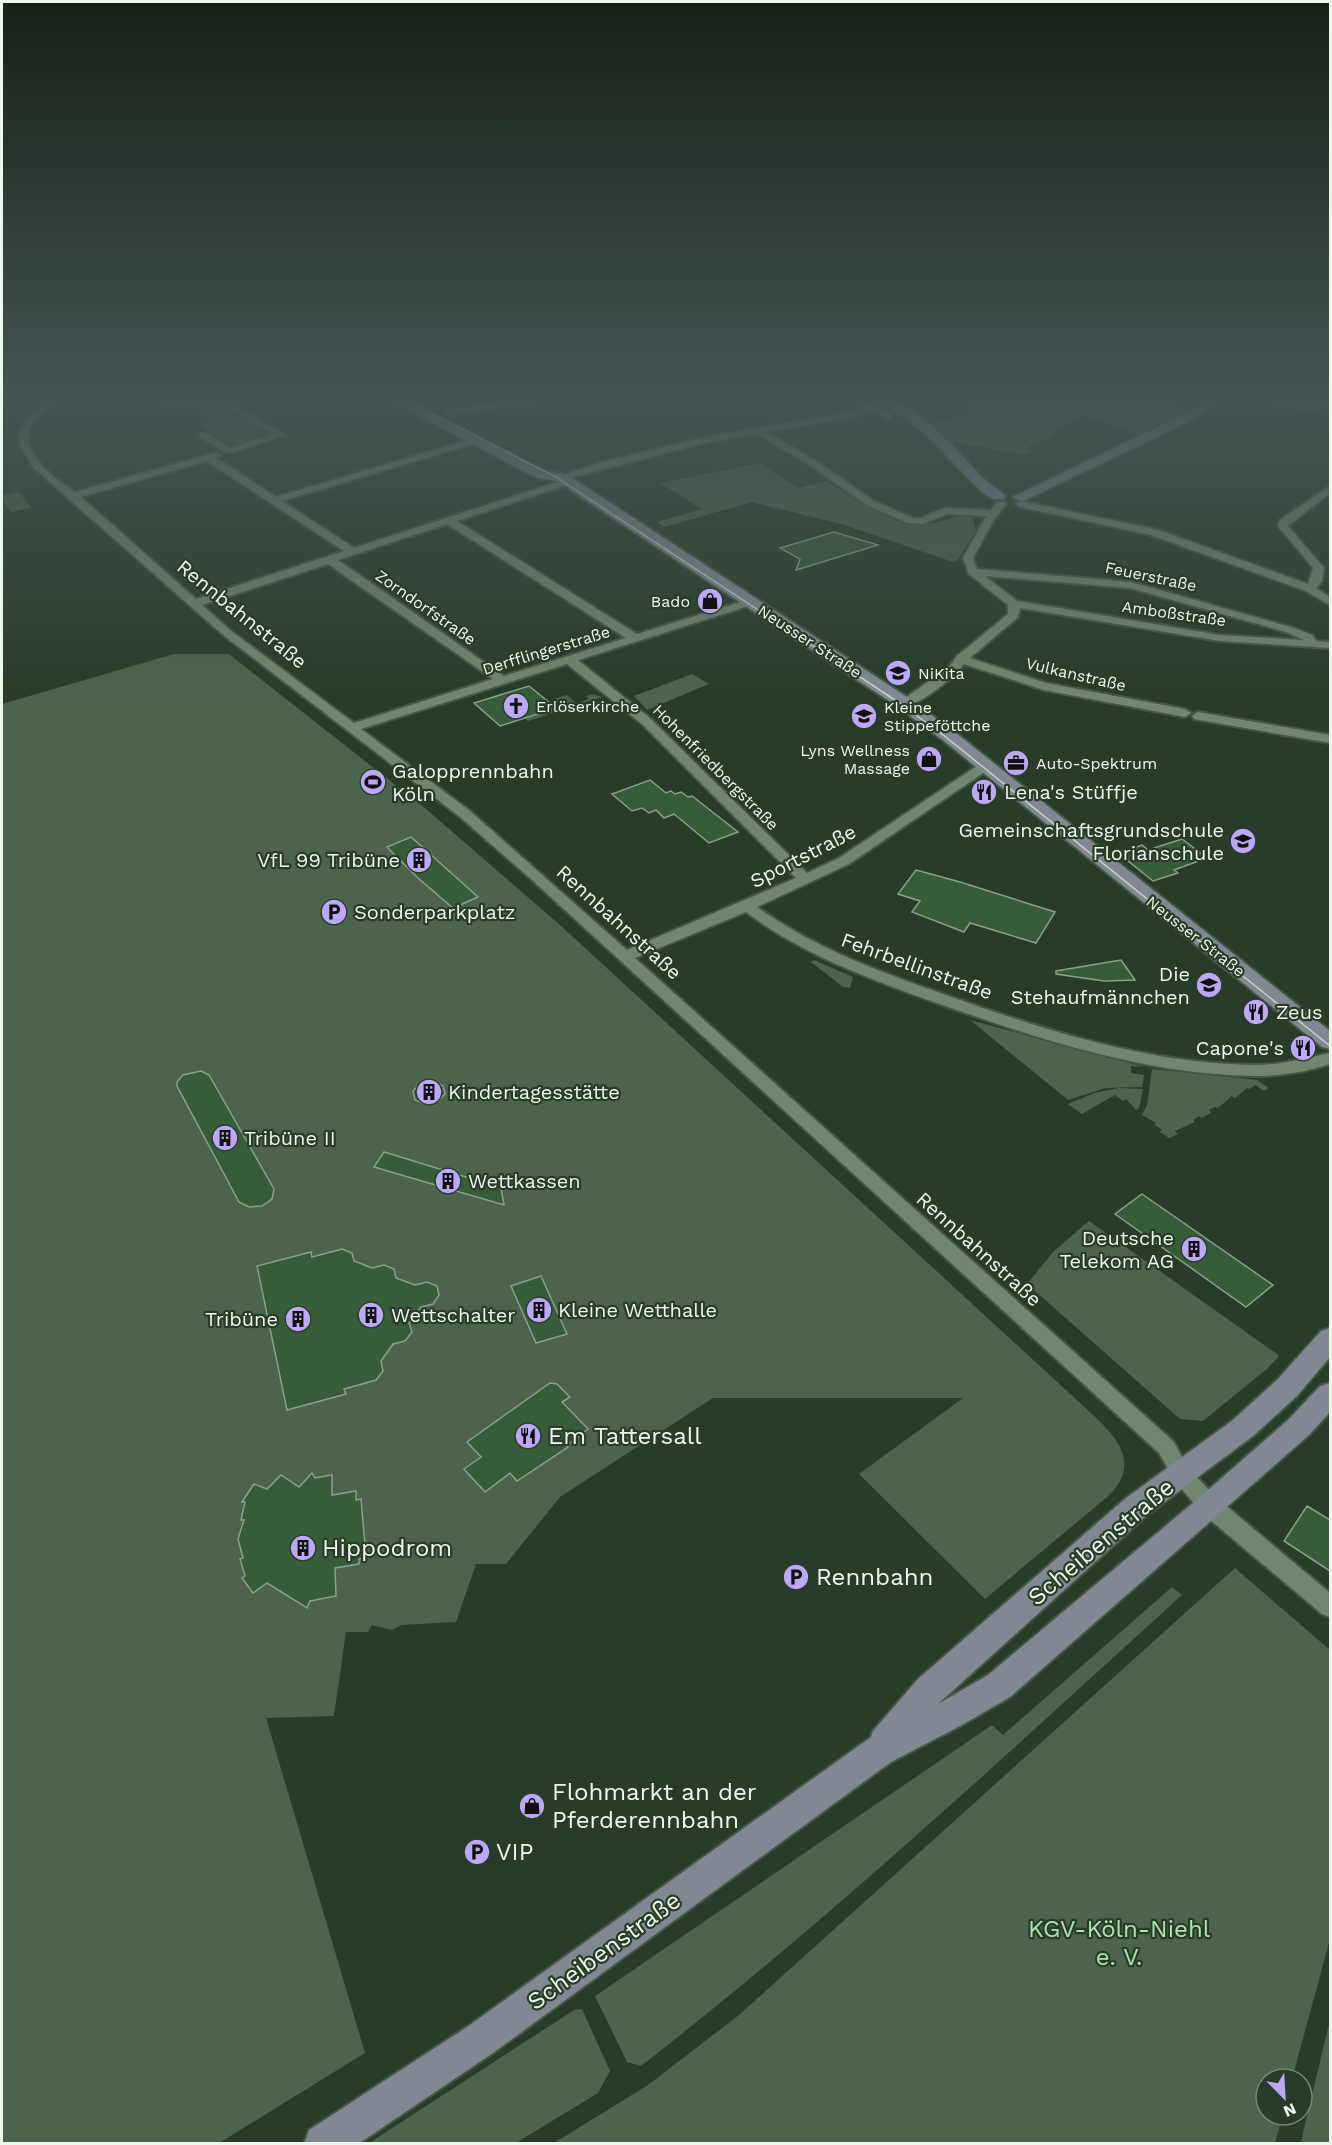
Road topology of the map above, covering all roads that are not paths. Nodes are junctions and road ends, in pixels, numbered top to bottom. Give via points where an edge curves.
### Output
1 (77, 495) edge
2 (267, 495) edge
3 (295, 495) edge
4 (522, 495) edge
5 (587, 495) edge
6 (859, 495) edge
7 (991, 495) edge
8 (1008, 495) edge
9 (1011, 495) edge
10 (1031, 495) edge
11 (1321, 495) edge
12 (74, 496) joint
13 (1021, 500) junction
14 (276, 501) junction
15 (997, 504) junction
16 (449, 521) junction
17 (353, 552) junction
18 (330, 560) junction
19 (1325, 567) edge
20 (973, 572) junction
21 (1310, 589) junction
22 (750, 602) junction
23 (1330, 602) edge
24 (194, 604) junction
25 (1014, 604) junction
26 (636, 639) junction
27 (1314, 644) junction
28 (1330, 645) edge
29 (570, 660) junction
30 (961, 660) junction
31 (503, 681) junction
32 (904, 703) junction
33 (351, 728) junction
34 (1330, 739) edge
35 (985, 767) junction
36 (806, 880) junction
37 (747, 906) junction
38 (626, 956) junction
39 (1330, 1042) edge
40 (1330, 1058) edge
41 (1330, 1339) edge
42 (1330, 1395) edge
43 (1182, 1475) junction
44 (1210, 1506) junction
45 (1330, 1607) edge
46 (879, 1750) junction
47 (323, 2144) edge

1 - 12 street
2 - 14 street
3 - 14 street
4 - 16 street
5 - 22 street, Neusser Straße
6 - 15 street via 911,521 945,511
7 - 15 street
8 - 15 street
9 - 13 street
10 - 13 street
11 - 19 street via 1283,526
12 - 24 street, Rennbahnstraße
13 - 21 street via 1154,532
14 - 17 street
15 - 20 street via 968,554
16 - 17 street
16 - 26 street
17 - 18 street
18 - 24 street
18 - 31 street, Zorndorfstraße
19 - 21 street
20 - 25 street
20 - 27 street, Feuerstraße via 1131,585 1290,630 1308,637
21 - 23 street
22 - 26 street, Derfflingerstraße
22 - 32 street, Neusser Straße
24 - 33 street, Rennbahnstraße
25 - 27 street, Amboßstraße via 1220,638
25 - 30 street via 1010,620
26 - 29 street, Derfflingerstraße
27 - 28 street, Amboßstraße
29 - 31 street, Derfflingerstraße
29 - 36 street, Hohenfriedbergstraße via 647,722
30 - 32 street via 953,670
30 - 34 street, Vulkanstraße via 1044,686
31 - 33 street, Derfflingerstraße
32 - 35 street, Neusser Straße
33 - 38 street, Rennbahnstraße via 465,814
35 - 36 street, Sportstraße via 844,861
35 - 39 street, Neusser Straße
36 - 37 street, Sportstraße
37 - 38 street, Sportstraße
37 - 40 street, Fehrbellinstraße via 823,953 947,1001 1086,1046 1252,1071 1301,1067
38 - 43 street, Rennbahnstraße via 1166,1447
41 - 43 street, Scheibenstraße via 1287,1388
42 - 44 street, Scheibenstraße
43 - 44 street, Rennbahnstraße
43 - 46 street, Scheibenstraße via 1136,1507 953,1668 929,1690
44 - 45 street
44 - 46 street, Scheibenstraße via 999,1686
46 - 47 street, Scheibenstraße via 480,2040

